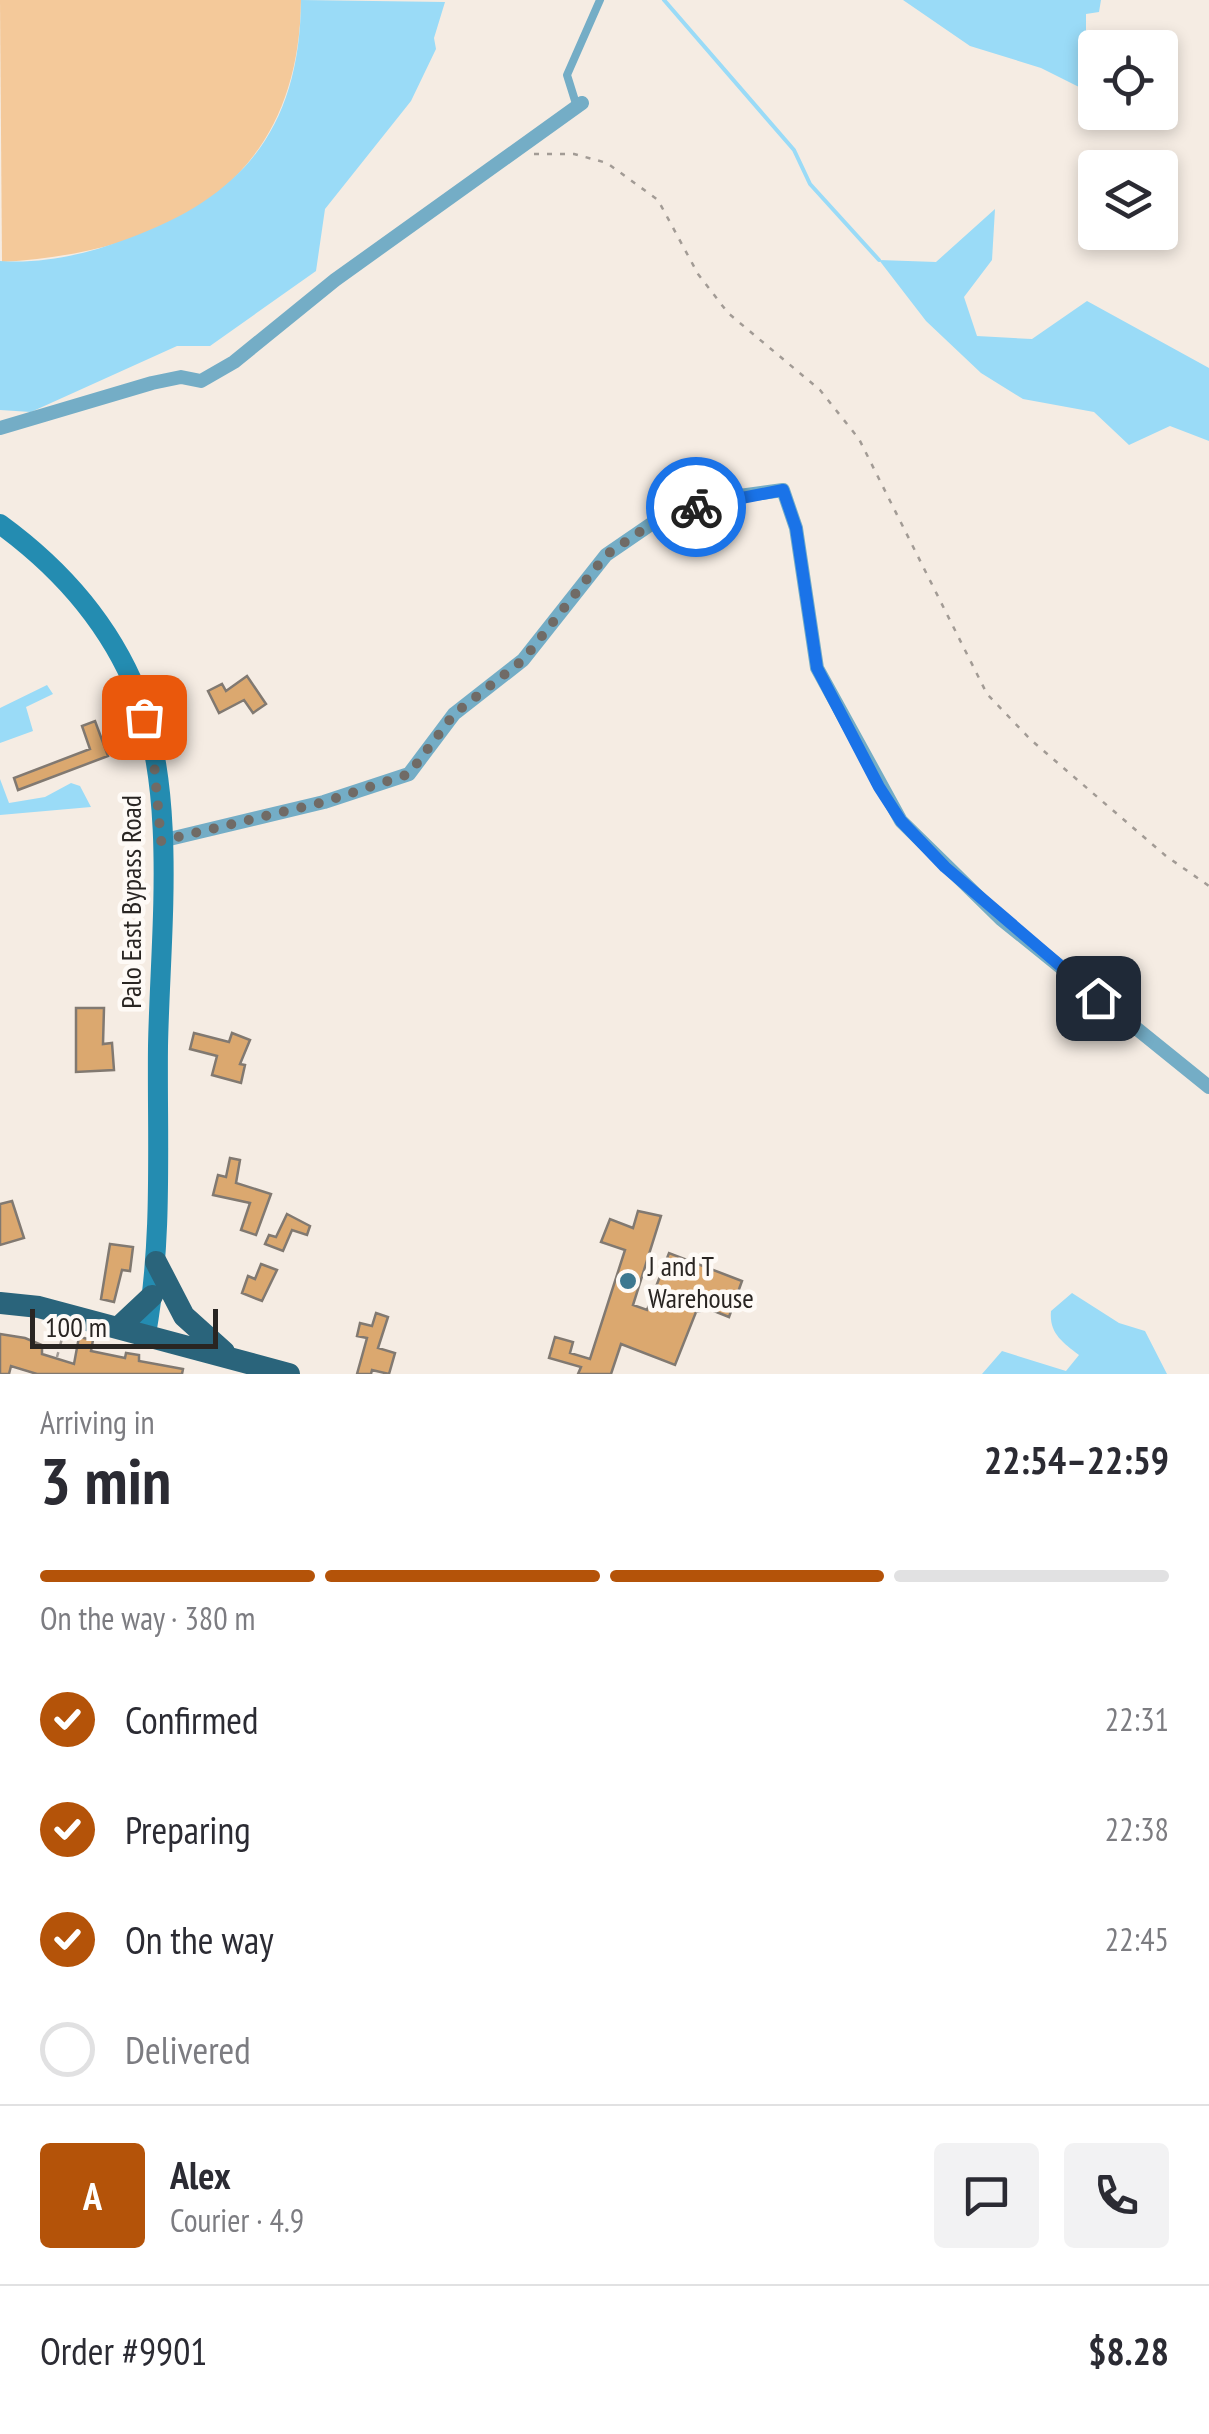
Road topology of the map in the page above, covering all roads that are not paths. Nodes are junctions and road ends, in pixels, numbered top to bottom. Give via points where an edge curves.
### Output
1 (600, 0) edge
2 (579, 105) joint
3 (0, 428) edge
4 (0, 524) edge
5 (161, 841) junction
6 (1209, 1087) edge
7 (156, 1262) junction
8 (152, 1296) junction
9 (0, 1304) edge
10 (118, 1327) junction
11 (146, 1334) junction
12 (230, 1357) junction
13 (289, 1374) edge

1 - 2 lane via 567,74
2 - 3 street via 217,372 201,380 152,383
4 - 5 main road, Palo East Bypass Road via 64,577 118,654 152,740
5 - 6 street via 409,774 454,714 523,660 606,555 660,518 725,498 783,490 796,528 817,668 901,821 1001,920
5 - 7 main road, Palo East Bypass Road
7 - 8 main road, Palo East Bypass Road
7 - 12 highway via 184,1316
8 - 10 highway
8 - 11 main road, Palo East Bypass Road
9 - 10 highway
10 - 11 highway
11 - 12 highway
12 - 13 highway

